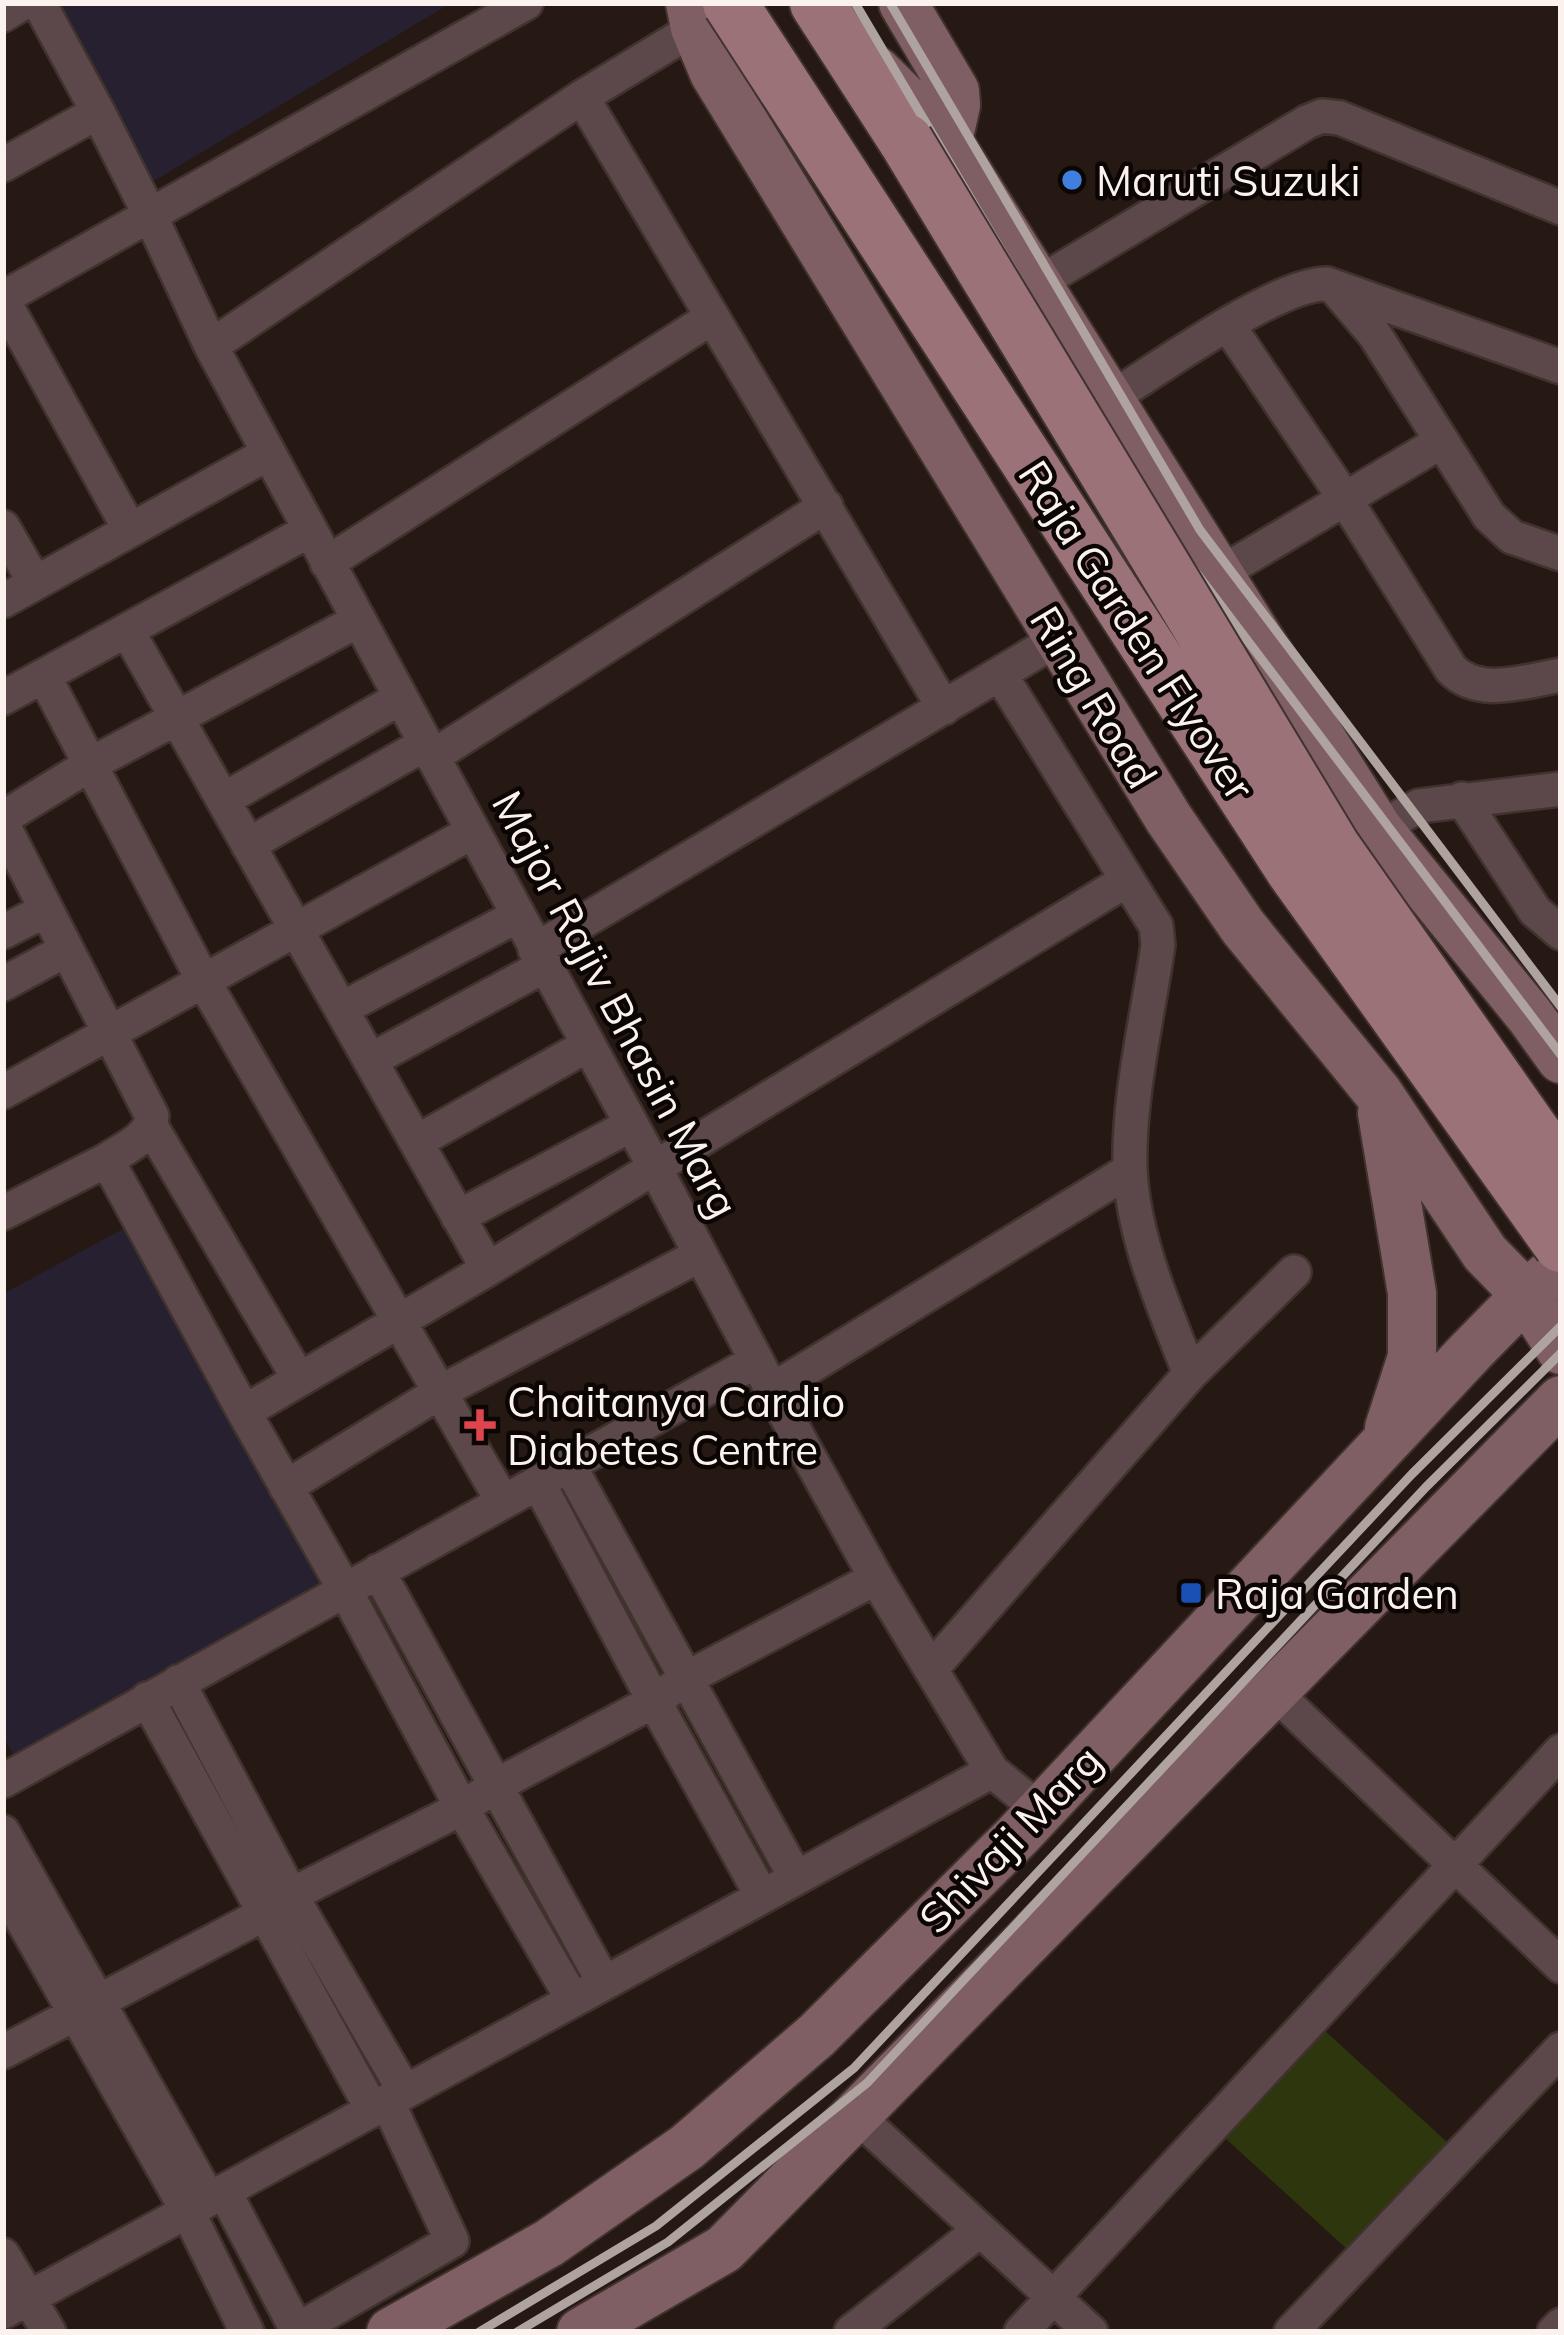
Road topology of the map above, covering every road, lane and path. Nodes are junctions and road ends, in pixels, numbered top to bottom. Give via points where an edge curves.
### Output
1 (23, 3) edge
2 (39, 3) edge
3 (526, 3) edge
4 (903, 3) edge
5 (705, 11) edge
6 (824, 14) edge
7 (3, 15) edge
8 (582, 98) junction
9 (98, 112) junction
10 (927, 141) junction
11 (3, 165) edge
12 (1561, 208) edge
13 (150, 215) junction
14 (1037, 284) junction
15 (1335, 288) junction
16 (3, 299) edge
17 (711, 318) junction
18 (1228, 325) junction
19 (211, 346) junction
20 (1561, 367) edge
21 (1110, 399) junction
22 (1442, 440) junction
23 (269, 453) junction
24 (1345, 499) junction
25 (826, 506) junction
26 (3, 526) edge
27 (130, 530) junction
28 (310, 530) junction
29 (1561, 554) edge
30 (327, 563) junction
31 (1219, 574) junction
32 (35, 583) junction
33 (3, 601) edge
34 (358, 620) junction
35 (127, 630) junction
36 (1058, 639) junction
37 (1000, 674) junction
38 (1561, 675) edge
39 (44, 676) junction
40 (3, 698) edge
41 (400, 698) junction
42 (944, 708) junction
43 (176, 718) junction
44 (428, 751) junction
45 (91, 764) junction
46 (1561, 789) edge
47 (1462, 799) junction
48 (223, 800) junction
49 (3, 822) edge
50 (1378, 829) junction
51 (472, 832) junction
52 (248, 844) junction
53 (1127, 880) junction
54 (46, 910) junction
55 (517, 916) junction
56 (1244, 927) junction
57 (296, 928) junction
58 (3, 932) edge
59 (1561, 933) edge
60 (66, 950) junction
61 (540, 958) junction
62 (203, 980) junction
63 (3, 985) edge
64 (341, 1009) junction
65 (1545, 1025) edge
66 (110, 1032) junction
67 (588, 1045) junction
68 (1561, 1059) edge
69 (371, 1060) junction
70 (3, 1092) edge
71 (1379, 1094) junction
72 (632, 1125) junction
73 (151, 1126) junction
74 (418, 1141) junction
75 (107, 1160) junction
76 (654, 1166) junction
77 (1130, 1170) junction
78 (1561, 1172) edge
79 (3, 1213) edge
80 (458, 1217) junction
81 (1561, 1245) edge
82 (700, 1255) junction
83 (488, 1269) junction
84 (1294, 1272) dead end
85 (1544, 1280) edge
86 (398, 1319) junction
87 (1561, 1350) edge
88 (1190, 1374) junction
89 (764, 1376) junction
90 (299, 1379) junction
91 (440, 1392) junction
92 (1561, 1400) edge
93 (244, 1412) junction
94 (1384, 1444) junction
95 (1561, 1457) edge
96 (569, 1465) junction
97 (1486, 1478) junction
98 (538, 1482) junction
99 (286, 1487) junction
100 (502, 1502) junction
101 (378, 1570) junction
102 (876, 1578) junction
103 (345, 1590) junction
104 (932, 1668) junction
105 (687, 1678) junction
106 (178, 1682) junction
107 (1274, 1692) junction
108 (147, 1699) junction
109 (654, 1701) junction
110 (1561, 1751) edge
111 (992, 1771) junction
112 (3, 1781) edge
113 (497, 1785) junction
114 (462, 1808) junction
115 (1040, 1810) junction
116 (3, 1832) edge
117 (1454, 1864) junction
118 (796, 1878) junction
119 (3, 1886) edge
120 (762, 1896) junction
121 (277, 1905) junction
122 (1561, 1966) edge
123 (604, 1983) junction
124 (573, 2000) junction
125 (88, 2008) junction
126 (1561, 2049) edge
127 (3, 2052) edge
128 (388, 2101) junction
129 (856, 2115) junction
130 (206, 2200) junction
131 (980, 2230) junction
132 (3, 2255) edge
133 (1054, 2298) junction
134 (12, 2310) edge
135 (1561, 2325) edge
136 (295, 2331) edge
137 (9, 2332) edge
138 (49, 2332) edge
139 (247, 2332) edge
140 (391, 2332) edge
141 (581, 2332) edge
142 (851, 2332) edge
143 (999, 2332) edge
144 (1021, 2332) edge
145 (1091, 2332) edge
146 (1291, 2332) edge
147 (1554, 2332) edge

1 - 7 street
2 - 9 street, Major Rajiv Bhasin Marg
3 - 13 street
4 - 10 main road via 955,91 956,105
5 - 8 street
5 - 36 main road, Ring Road via 714,73
5 - 81 main road, Raja Garden Flyover, bridge via 1293,870
6 - 10 main road, Raja Garden Flyover
8 - 17 street
8 - 19 street
9 - 11 street
9 - 13 street, Major Rajiv Bhasin Marg
10 - 14 main road
10 - 78 main road, Raja Garden Flyover, bridge via 1333,847
12 - 14 street via 1322,116
13 - 16 street
13 - 19 street, Major Rajiv Bhasin Marg
14 - 21 main road
15 - 18 street via 1298,288
15 - 20 street
15 - 22 street
16 - 27 street
17 - 25 street
17 - 30 street
18 - 21 street
18 - 24 street
19 - 23 street, Major Rajiv Bhasin Marg
21 - 31 main road
22 - 24 street
22 - 29 street via 1489,515 1512,537
23 - 27 street
23 - 28 street, Major Rajiv Bhasin Marg
24 - 31 street
24 - 38 street via 1460,679 1494,686
25 - 42 street
25 - 44 street
26 - 32 street
27 - 32 street
28 - 30 street, Major Rajiv Bhasin Marg
28 - 35 street
30 - 34 street, Major Rajiv Bhasin Marg
31 - 50 main road
32 - 33 street
34 - 41 street, Major Rajiv Bhasin Marg
34 - 43 street
35 - 39 street
35 - 43 street
36 - 37 street
36 - 56 main road, Ring Road
37 - 42 street
37 - 53 street
39 - 40 street
39 - 45 street
41 - 44 street, Major Rajiv Bhasin Marg
41 - 48 street
42 - 61 street
43 - 45 street
43 - 48 street
44 - 51 street, Major Rajiv Bhasin Marg
44 - 52 street
45 - 49 street
45 - 62 street
46 - 47 street
47 - 50 street via 1419,806
47 - 59 street via 1535,911
48 - 52 street
49 - 54 street
50 - 56 main road via 1384,892 1370,919 1317,947 1288,947
50 - 65 main road
51 - 55 street, Major Rajiv Bhasin Marg
51 - 57 street
52 - 57 street
53 - 76 street
53 - 77 street via 1153,919 1158,945
54 - 58 street
54 - 60 street
55 - 61 street, Major Rajiv Bhasin Marg
55 - 64 street
56 - 71 main road, Ring Road
57 - 62 street
57 - 64 street
60 - 63 street
60 - 66 street
61 - 67 street, Major Rajiv Bhasin Marg
61 - 69 street
62 - 66 street
62 - 86 street
64 - 69 street
65 - 68 main road
66 - 70 street
66 - 73 street
67 - 72 street, Major Rajiv Bhasin Marg
67 - 74 street
69 - 74 street
71 - 85 main road, Ring Road via 1485,1253
71 - 94 main road via 1412,1293 1412,1357
72 - 76 street, Major Rajiv Bhasin Marg
72 - 80 street
73 - 75 street
73 - 90 street
74 - 80 street
75 - 79 street
75 - 93 street
76 - 82 street, Major Rajiv Bhasin Marg
76 - 83 street
77 - 88 street via 1143,1246
77 - 89 street
80 - 83 street
82 - 89 street, Major Rajiv Bhasin Marg
82 - 91 street
83 - 86 street
84 - 88 street
85 - 87 main road, Ring Road
85 - 94 main road, Shivaji Marg
86 - 90 street
86 - 91 street
88 - 104 street
89 - 96 street
89 - 102 street, Major Rajiv Bhasin Marg
90 - 93 street
91 - 99 street
91 - 100 street
92 - 97 main road, Shivaji Marg
93 - 99 street
94 - 115 main road, Shivaji Marg
95 - 97 main road
96 - 98 street
96 - 105 street
97 - 107 main road, Shivaji Marg
98 - 100 street
98 - 109 street
99 - 103 street
100 - 101 street
101 - 103 street
101 - 113 street
102 - 104 street, Major Rajiv Bhasin Marg
102 - 105 street
103 - 106 street
103 - 114 street
104 - 111 street, Major Rajiv Bhasin Marg
105 - 109 street
105 - 118 street
106 - 108 street
106 - 121 street
107 - 117 street
107 - 129 main road, Shivaji Marg
108 - 112 street
108 - 121 street
109 - 113 street
109 - 120 street
110 - 117 street
111 - 115 street, Major Rajiv Bhasin Marg
111 - 118 street
113 - 114 street
113 - 123 street
114 - 121 street
114 - 124 street
115 - 140 main road, Shivaji Marg via 818,2036 687,2147 549,2242
116 - 125 street
117 - 122 street
117 - 133 street
118 - 120 street
119 - 125 street
120 - 123 street
121 - 125 street
121 - 128 street
123 - 124 street
124 - 128 street
125 - 127 street
125 - 130 street
126 - 146 street
128 - 130 street
128 - 136 street via 452,2240
129 - 131 street
129 - 141 main road, Shivaji Marg via 724,2249
130 - 134 street
130 - 136 street
130 - 139 street
131 - 133 street
131 - 142 street
132 - 134 street
133 - 143 street
133 - 144 street
133 - 145 street
134 - 137 street
134 - 138 street
135 - 147 street

